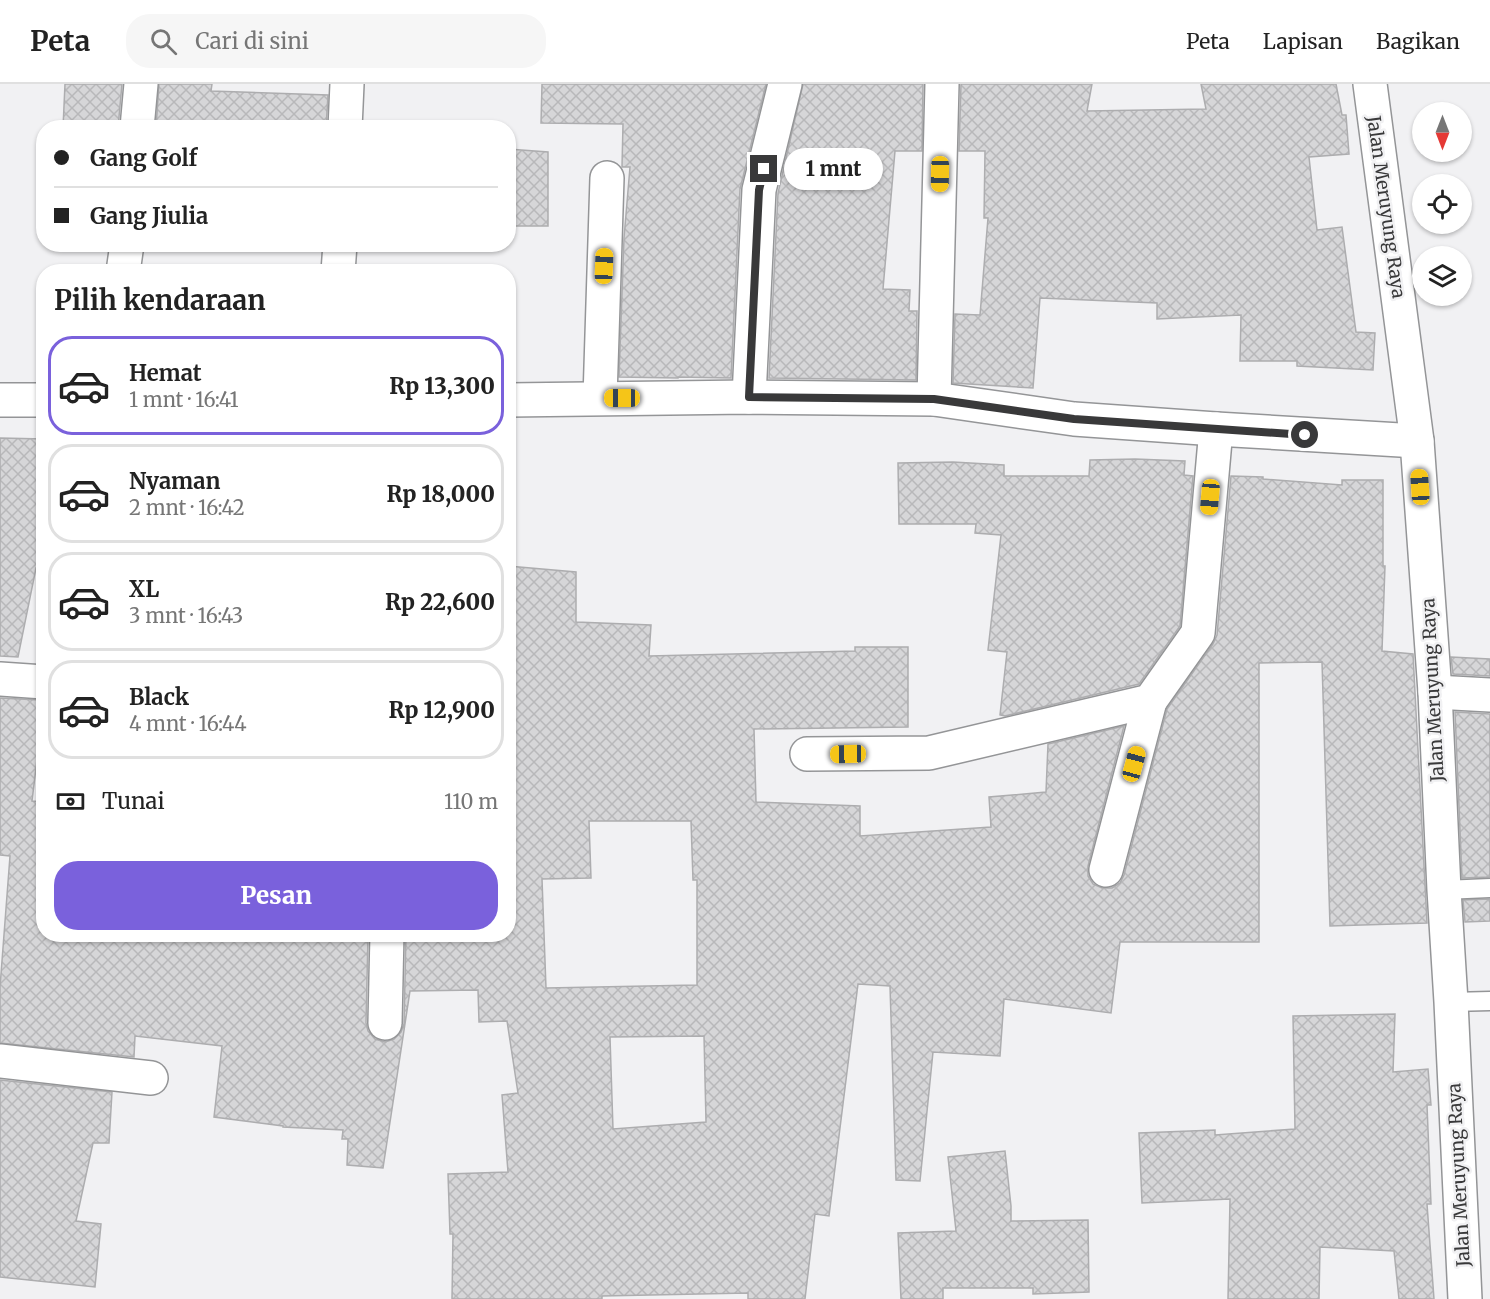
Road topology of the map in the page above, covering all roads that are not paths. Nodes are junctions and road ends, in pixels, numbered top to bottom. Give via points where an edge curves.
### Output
1 (141, 84) edge
2 (347, 84) edge
3 (785, 84) edge
4 (942, 84) edge
5 (1370, 84) edge
6 (138, 120) edge
7 (345, 120) edge
8 (607, 178) dead end
9 (749, 397) junction
10 (600, 398) junction
11 (934, 399) junction
12 (0, 400) edge
13 (36, 400) edge
14 (516, 400) edge
15 (1216, 429) junction
16 (1417, 441) junction
17 (0, 679) edge
18 (36, 681) edge
19 (1435, 692) junction
20 (1490, 695) edge
21 (1150, 701) junction
22 (807, 754) dead end
23 (1106, 870) dead end
24 (1490, 888) edge
25 (1443, 890) junction
26 (387, 942) edge
27 (1490, 1001) edge
28 (1451, 1002) junction
29 (385, 1023) dead end
30 (0, 1061) edge
31 (151, 1078) dead end
32 (1465, 1299) edge

1 - 6 street
2 - 7 street
3 - 9 street via 759,190
4 - 11 street
5 - 16 street, Jalan Meruyung Raya
8 - 10 street
9 - 10 street
9 - 11 street
10 - 14 street
11 - 15 street via 1074,419
12 - 13 street
15 - 16 street
15 - 21 street via 1198,633
16 - 19 street, Jalan Meruyung Raya
17 - 18 street
19 - 20 street
19 - 25 street, Jalan Meruyung Raya
21 - 22 street via 929,753
21 - 23 street
24 - 25 lane
25 - 28 street, Jalan Meruyung Raya
26 - 29 street
27 - 28 lane
28 - 32 street, Jalan Meruyung Raya
30 - 31 street

